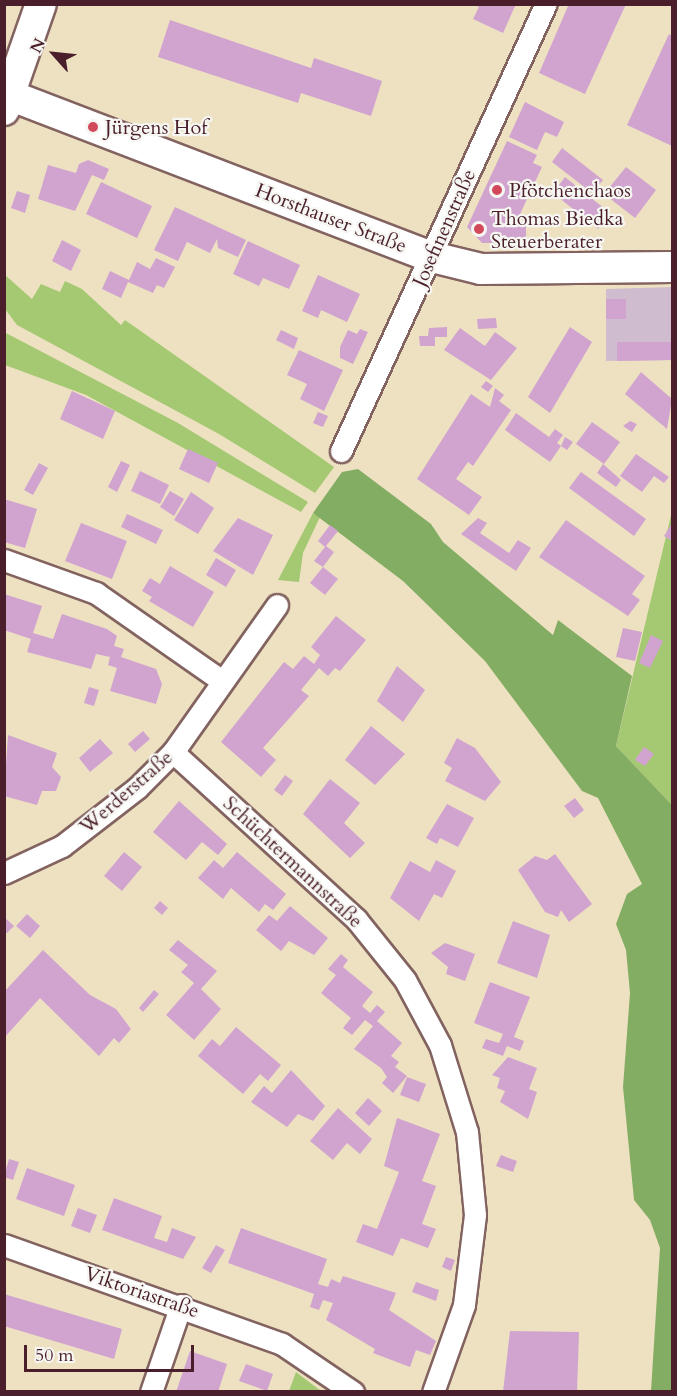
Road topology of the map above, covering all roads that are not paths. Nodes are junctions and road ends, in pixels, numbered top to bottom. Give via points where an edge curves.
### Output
1 (41, 4) edge
2 (546, 4) edge
3 (6, 99) edge
4 (432, 257) junction
5 (672, 267) edge
6 (341, 451) dead end
7 (4, 560) edge
8 (277, 605) dead end
9 (222, 681) junction
10 (173, 752) junction
11 (4, 873) edge
12 (4, 1245) edge
13 (181, 1305) junction
14 (151, 1392) edge
15 (353, 1392) edge
16 (433, 1392) edge

1 - 3 main road
2 - 4 street, Josefinenstraße
3 - 4 main road, Horsthauser Straße
4 - 5 main road, Horsthauser Straße via 481,269
4 - 6 street, Josefinenstraße
7 - 9 street via 96,593
8 - 9 street, Werderstraße
9 - 10 street, Werderstraße
10 - 11 street, Werderstraße via 99,820 62,846
10 - 16 street, Schüchtermannstraße via 356,919 405,980 440,1045 467,1132 475,1215 464,1305
12 - 13 street, Viktoriastraße
13 - 14 street
13 - 15 street, Viktoriastraße via 310,1360

